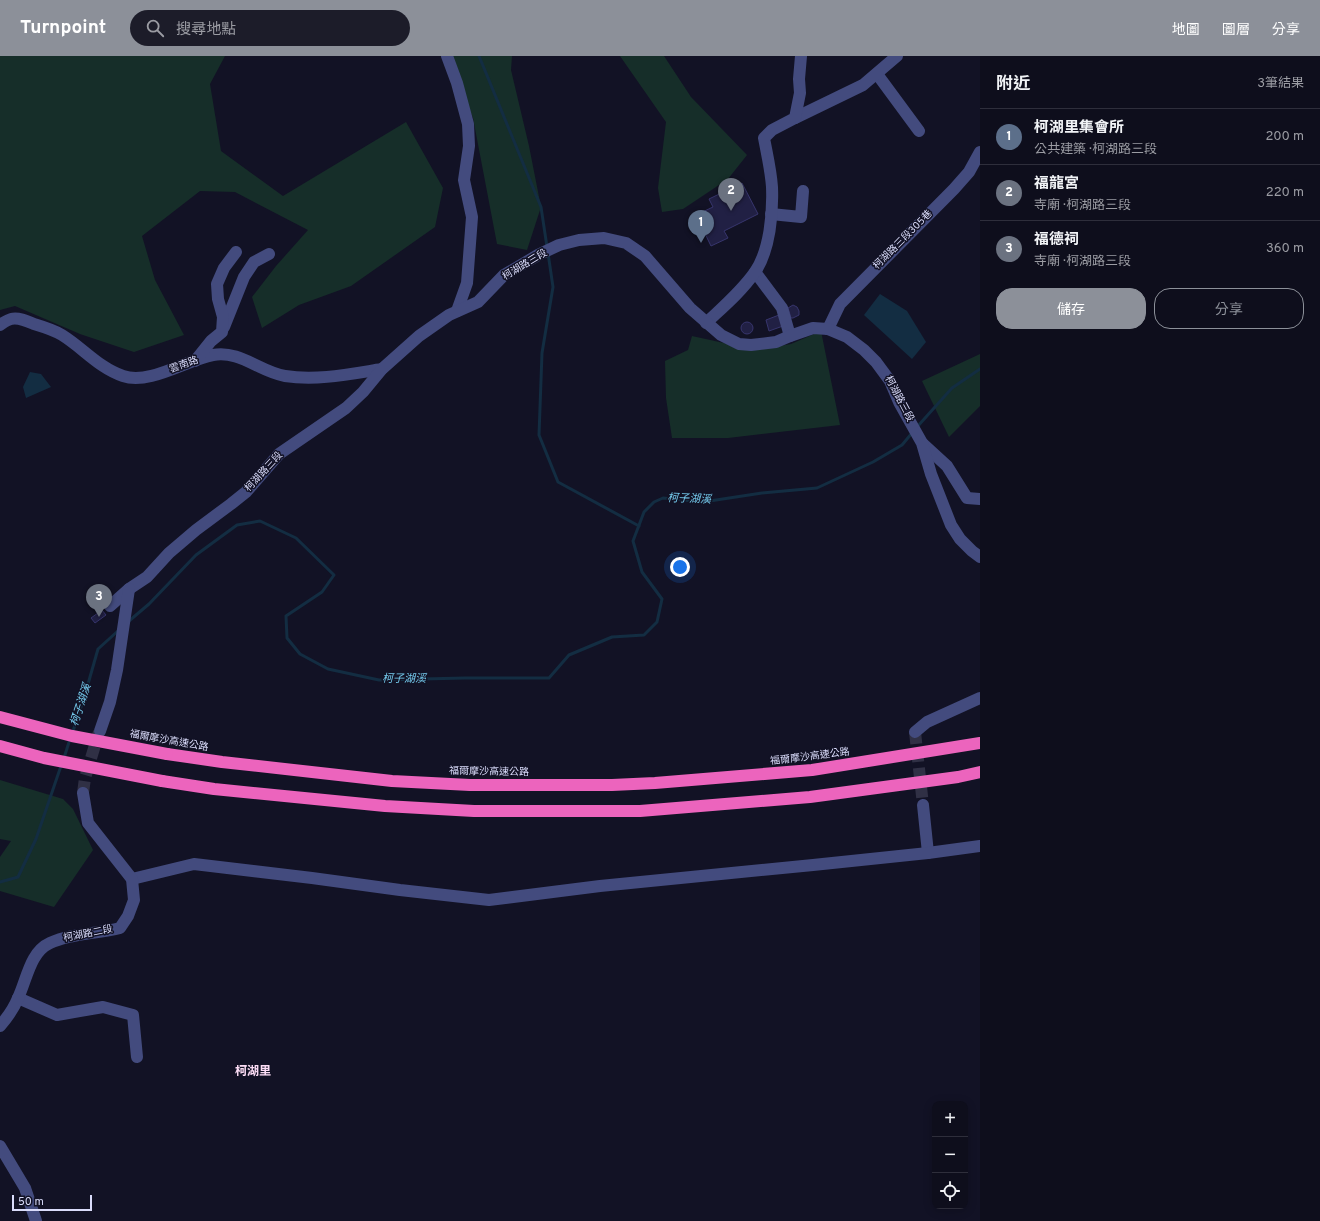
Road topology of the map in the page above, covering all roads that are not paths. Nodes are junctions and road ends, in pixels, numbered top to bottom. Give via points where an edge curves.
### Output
1 (447, 56) edge
2 (801, 56) edge
3 (897, 56) edge
4 (877, 74) junction
5 (795, 118) junction
6 (919, 131) dead end
7 (980, 152) edge
8 (803, 191) dead end
9 (771, 214) junction
10 (236, 252) dead end
11 (268, 254) dead end
12 (755, 272) junction
13 (457, 310) junction
14 (706, 323) junction
15 (0, 324) edge
16 (828, 329) junction
17 (222, 332) junction
18 (790, 336) junction
19 (195, 361) junction
20 (382, 369) junction
21 (922, 443) junction
22 (980, 499) edge
23 (980, 557) edge
24 (129, 589) junction
25 (110, 606) dead end
26 (980, 698) edge
27 (0, 718) edge
28 (100, 730) tunnel mouth
29 (915, 732) dead end
30 (980, 743) edge
31 (0, 746) edge
32 (980, 772) edge
33 (83, 793) tunnel mouth
34 (923, 805) tunnel mouth
35 (980, 846) edge
36 (928, 853) junction
37 (132, 879) junction
38 (18, 998) junction
39 (0, 1026) edge
40 (137, 1057) dead end
41 (0, 1146) edge
42 (36, 1221) edge

1 - 13 street via 468,124 469,146 464,180 472,217 467,283
2 - 5 street via 800,93
3 - 4 street
4 - 5 street via 863,85
4 - 6 street
5 - 9 street via 772,130 764,138 772,186
7 - 16 street, 柯湖路三段305巷 via 969,172 954,189 840,304
8 - 9 street via 801,217
9 - 12 street via 766,252
10 - 17 street via 224,268 217,284 223,317
11 - 17 street via 254,262 244,277
12 - 14 street via 737,294
12 - 18 street via 782,308
13 - 14 street, 柯湖路三段 via 478,302 504,275 538,255 559,245 604,238 626,243 645,256
13 - 20 street, 柯湖路三段 via 419,336
14 - 18 street, 柯湖路三段 via 738,344 776,342
15 - 19 street, 雲南路 via 11,319 24,320 43,327 62,335 109,370 125,376 151,376
16 - 18 street, 柯湖路三段 via 813,328
16 - 21 street, 柯湖路三段 via 847,337 876,362 890,380
17 - 19 street
19 - 20 street, 雲南路 via 214,355 230,356 247,360 283,376 305,378
20 - 24 street, 柯湖路三段 via 346,408 279,454 246,492 196,530 169,553 147,577
21 - 22 street via 947,466 967,498
21 - 23 street, 柯湖路三段 via 951,525 960,539
24 - 25 street, 柯湖路三段
24 - 28 street via 110,702
26 - 29 street via 927,722
27 - 30 highway, 福爾摩沙高速公路, bridge via 72,736 222,762 392,781 470,785 655,783 812,770
31 - 32 highway, bridge via 44,758 214,789 385,806 474,811 640,811 810,797
33 - 37 street via 88,823
34 - 36 street
35 - 36 street
36 - 37 street via 600,886 489,900 194,864
37 - 38 street, 柯湖路二段 via 134,900 120,928 71,936 41,949 32,961
38 - 39 street, 柯湖路二段
38 - 40 street via 56,1015 103,1007 133,1015
41 - 42 street via 25,1188

